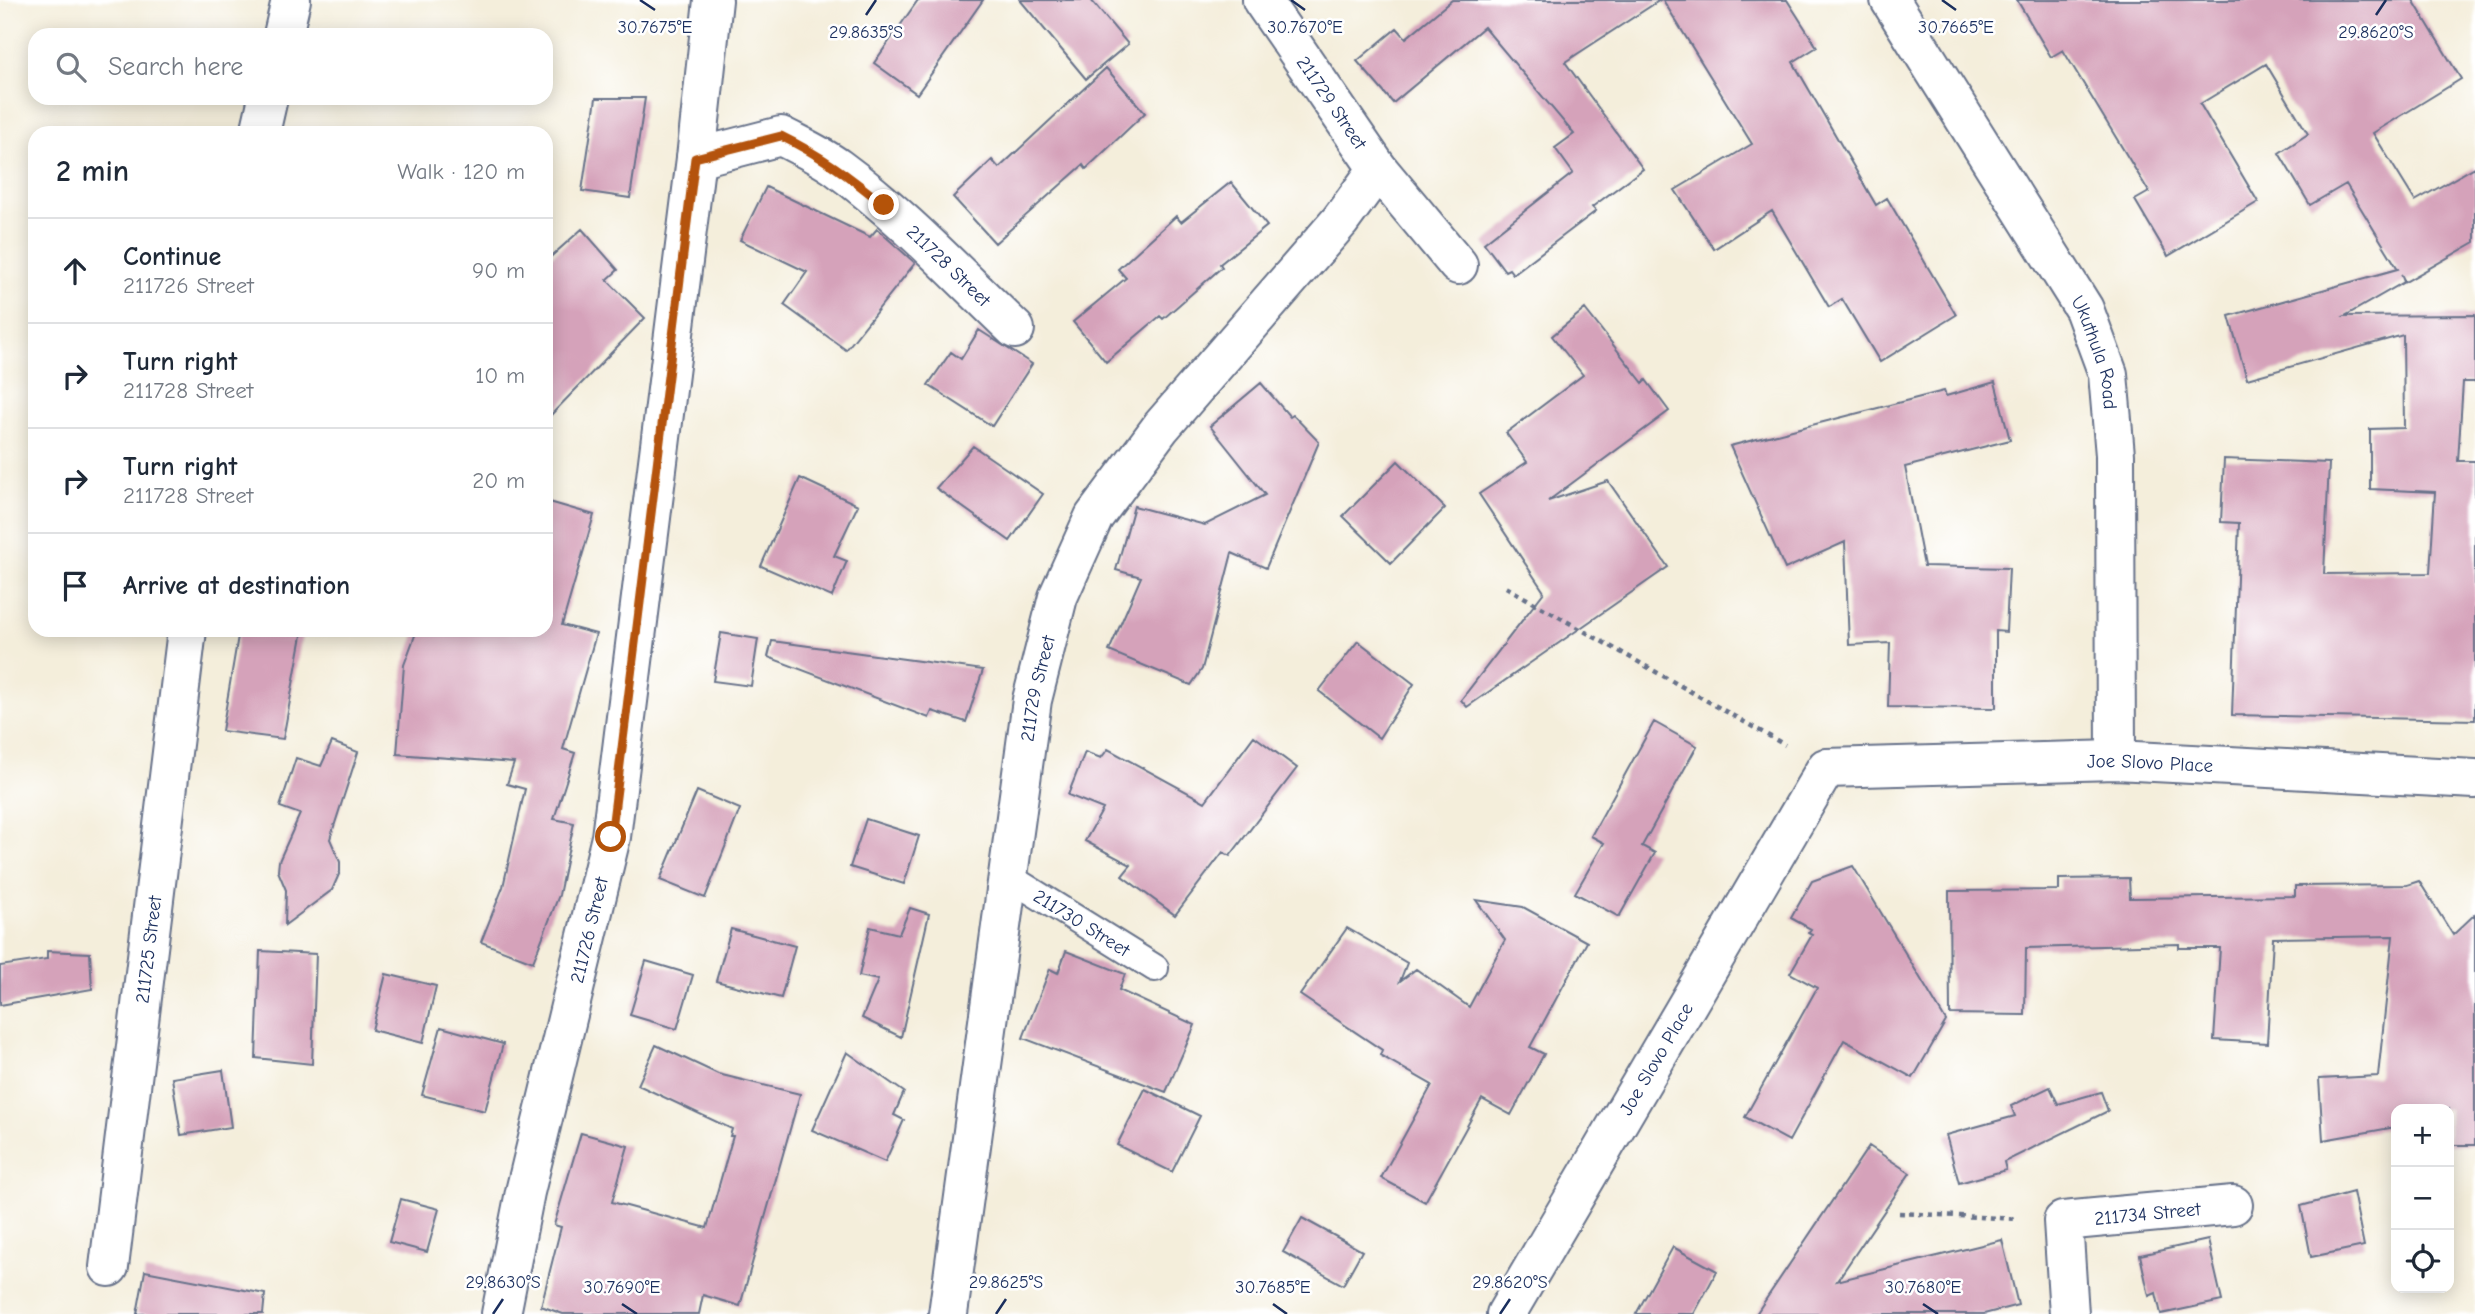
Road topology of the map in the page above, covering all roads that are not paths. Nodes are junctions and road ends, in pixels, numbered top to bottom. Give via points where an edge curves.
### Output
1 (291, 0) edge
2 (713, 0) edge
3 (1262, 0) edge
4 (1890, 0) edge
5 (285, 28) edge
6 (266, 105) edge
7 (262, 126) edge
8 (695, 158) junction
9 (1378, 169) junction
10 (1458, 265) dead end
11 (1014, 329) dead end
12 (186, 637) edge
13 (2116, 760) junction
14 (2475, 779) edge
15 (1009, 877) junction
16 (1155, 968) dead end
17 (2233, 1205) dead end
18 (109, 1267) dead end
19 (501, 1314) edge
20 (948, 1314) edge
21 (1506, 1314) edge
22 (2069, 1314) edge

1 - 5 street
2 - 8 street, 211726 Street
3 - 9 street, 211729 Street
4 - 13 street, Ukuthula Road via 2084,309 2108,374 2115,455
6 - 7 street
8 - 11 street, 211728 Street via 781,136 815,153 884,205
8 - 19 street, 211726 Street via 611,837 525,1192
9 - 10 street, 211729 Street
9 - 15 street, 211729 Street via 1340,221 1161,427 1094,517 1058,597 1032,700
12 - 18 street, 211725 Street
13 - 14 street, Joe Slovo Place
13 - 21 street, Joe Slovo Place via 1826,768
15 - 16 lane, 211730 Street
15 - 20 street, 211729 Street
17 - 22 street, 211734 Street via 2063,1221

